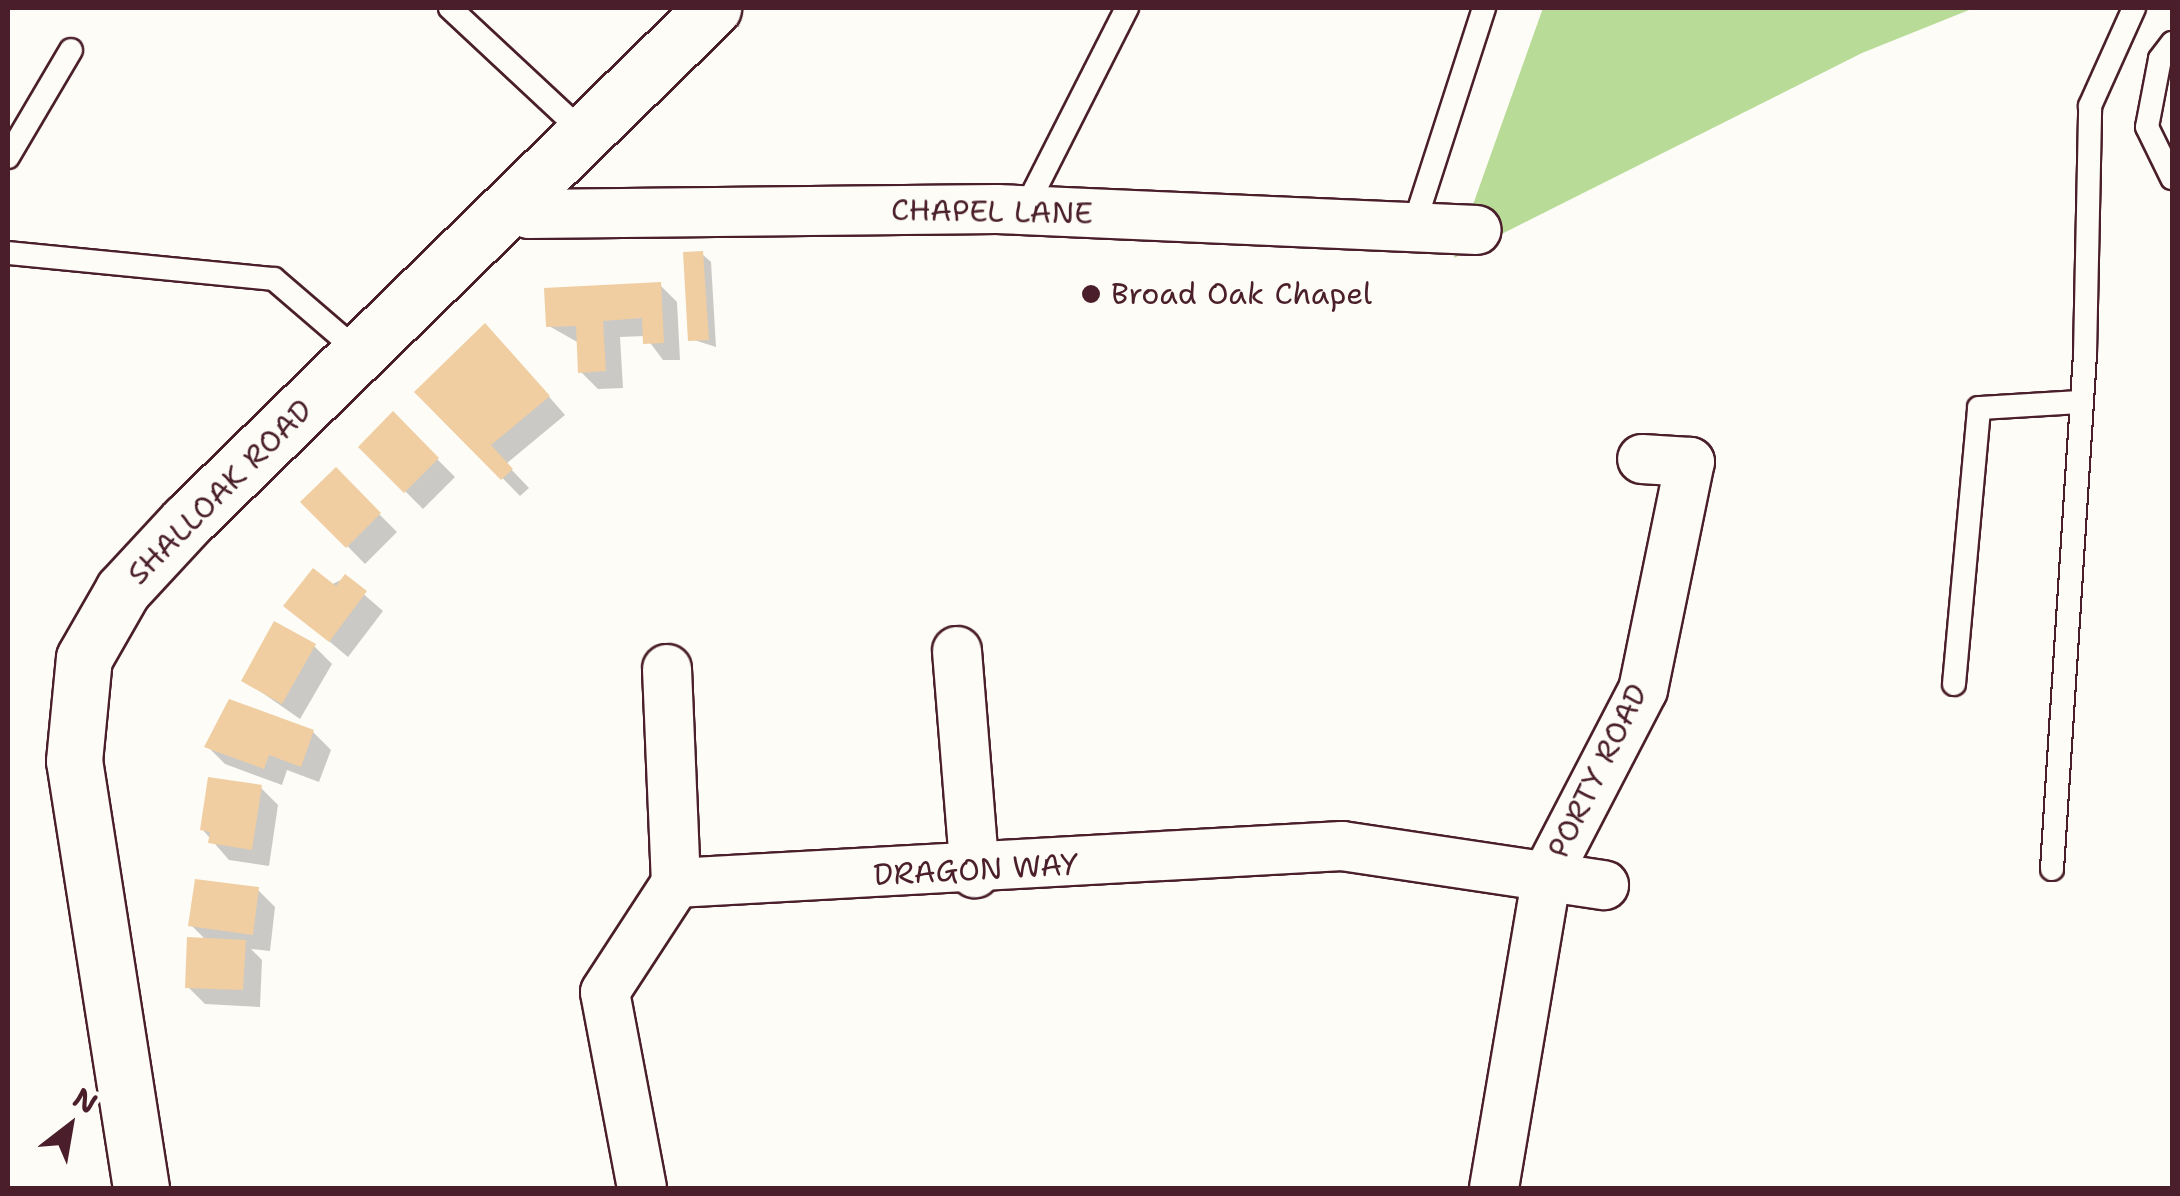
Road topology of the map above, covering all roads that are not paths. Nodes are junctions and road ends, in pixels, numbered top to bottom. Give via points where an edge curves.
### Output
1 (450, 8) edge
2 (713, 8) edge
3 (1127, 8) edge
4 (1484, 8) edge
5 (2134, 8) edge
6 (2172, 43) edge
7 (71, 50) dead end
8 (586, 136) junction
9 (8, 157) edge
10 (2172, 178) edge
11 (510, 204) junction
12 (1024, 210) junction
13 (1413, 228) junction
14 (1477, 230) dead end
15 (8, 254) edge
16 (360, 353) junction
17 (2081, 402) junction
18 (1642, 459) dead end
19 (957, 651) dead end
20 (667, 669) dead end
21 (1954, 684) dead end
22 (2052, 868) dead end
23 (974, 873) junction
24 (1547, 874) junction
25 (676, 883) junction
26 (1604, 885) dead end
27 (141, 1188) edge
28 (642, 1188) edge
29 (1494, 1188) edge

1 - 8 lane
2 - 8 street, SHALLOAK ROAD
3 - 12 lane
4 - 13 lane
5 - 17 lane via 2090,106
6 - 10 lane via 2160,59 2147,126
7 - 9 lane
8 - 11 street, SHALLOAK ROAD
11 - 12 street, CHAPEL LANE via 529,214
11 - 16 street, SHALLOAK ROAD
12 - 13 street, CHAPEL LANE
13 - 14 street, CHAPEL LANE
15 - 16 lane via 274,278
16 - 27 street, SHALLOAK ROAD via 123,590 84,658 74,760
17 - 21 lane via 1979,408
17 - 22 lane
18 - 24 street, PORTY ROAD via 1690,462 1643,690
19 - 23 street
20 - 25 street
23 - 24 street, DRAGON WAY via 1342,846
23 - 25 street, DRAGON WAY
24 - 26 street, DRAGON WAY
24 - 29 street, PORTY ROAD
25 - 28 street via 605,992

